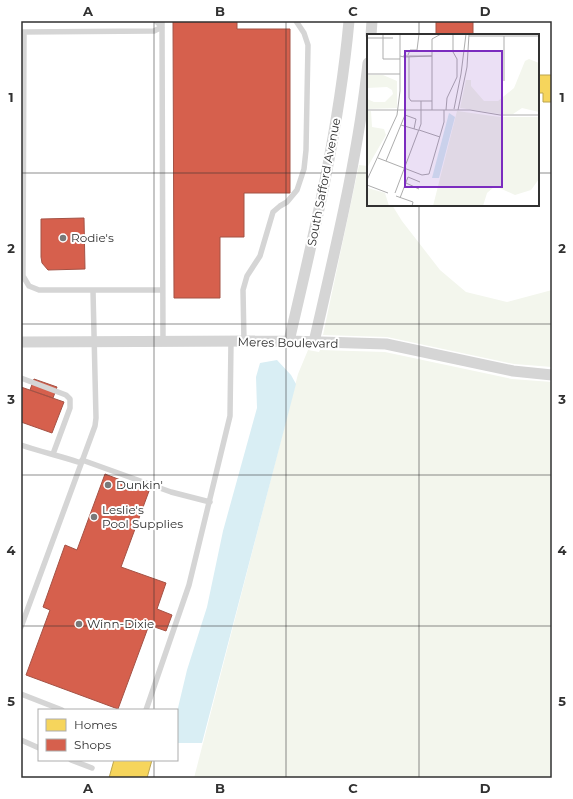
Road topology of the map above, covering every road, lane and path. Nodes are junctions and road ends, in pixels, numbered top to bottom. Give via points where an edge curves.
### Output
1 (156, 21) edge
2 (296, 21) edge
3 (349, 21) edge
4 (372, 21) edge
5 (162, 24) edge
6 (23, 32) edge
7 (371, 34) edge
8 (367, 73) edge
9 (162, 290) junction
10 (93, 291) junction
11 (289, 341) junction
12 (21, 342) edge
13 (95, 342) junction
14 (163, 342) junction
15 (231, 342) junction
16 (244, 342) junction
17 (314, 342) junction
18 (552, 375) edge
19 (21, 378) edge
20 (21, 445) edge
21 (53, 454) junction
22 (82, 462) junction
23 (210, 502) junction
24 (21, 627) edge
25 (21, 694) edge
26 (59, 709) edge
27 (146, 709) edge
28 (21, 740) edge
29 (38, 748) edge
30 (74, 761) edge
31 (92, 768) dead end

1 - 5 lane
2 - 16 lane via 308,45 304,170 298,190 273,212 260,256 247,276 243,290
3 - 11 street, South Safford Avenue via 335,134 316,230
4 - 7 street
5 - 6 lane via 154,31
5 - 9 lane
6 - 10 lane via 23,276 29,286 39,290
8 - 17 street, South Safford Avenue via 351,172
9 - 10 lane
9 - 14 lane
10 - 13 lane
11 - 16 street, Meres Boulevard
11 - 17 street, Meres Boulevard
12 - 13 street, Meres Boulevard
13 - 14 street, Meres Boulevard
13 - 22 lane via 96,418
14 - 15 street, Meres Boulevard
15 - 16 street, Meres Boulevard
15 - 23 lane via 230,416
17 - 18 street, Meres Boulevard via 386,344 513,371
19 - 21 lane via 66,395 70,399 70,408
20 - 21 lane
21 - 22 lane
22 - 23 lane via 171,492
22 - 24 lane
23 - 27 lane via 190,585
25 - 26 lane
28 - 29 lane
30 - 31 lane

